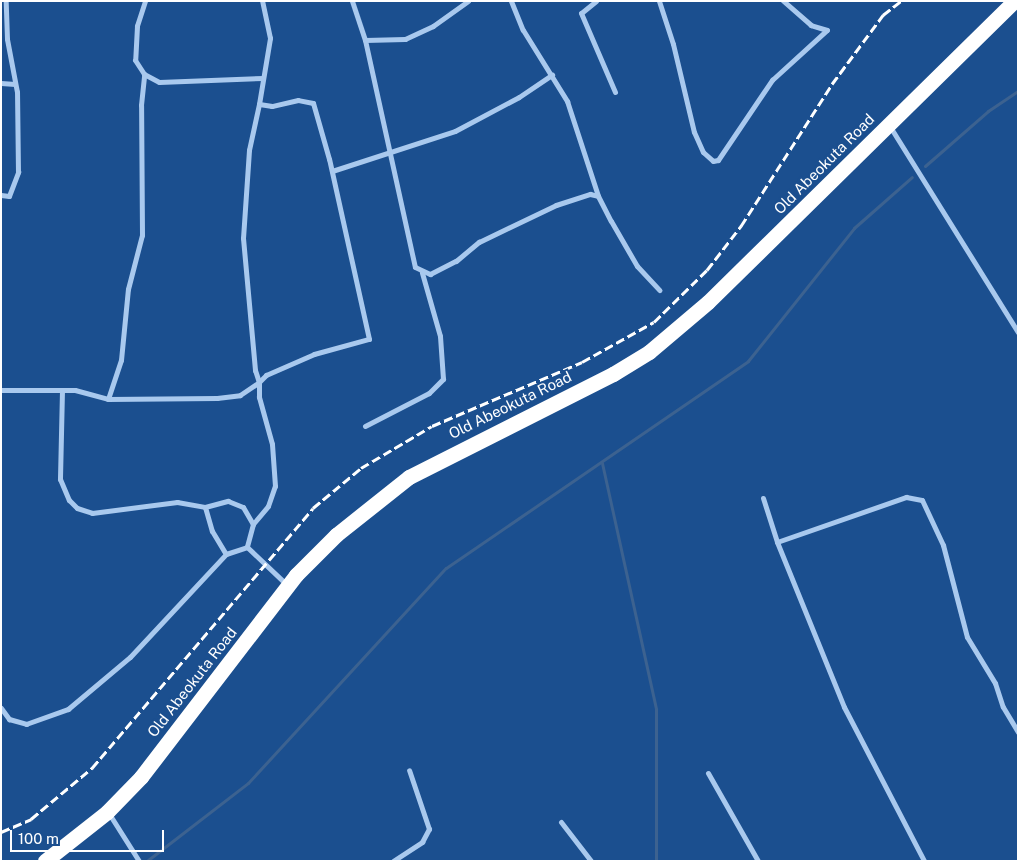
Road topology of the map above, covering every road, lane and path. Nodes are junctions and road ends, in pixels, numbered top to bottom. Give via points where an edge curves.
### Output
1 (6, 1) edge
2 (145, 1) edge
3 (262, 1) edge
4 (352, 1) edge
5 (468, 1) edge
6 (511, 1) edge
7 (596, 1) edge
8 (659, 1) edge
9 (783, 1) edge
10 (1014, 1) edge
11 (366, 40) junction
12 (144, 74) junction
13 (552, 75) junction
14 (263, 78) junction
15 (1, 83) edge
16 (15, 84) junction
17 (615, 92) dead end
18 (259, 104) junction
19 (889, 125) junction
20 (390, 153) junction
21 (332, 170) junction
22 (594, 181) junction
23 (590, 194) junction
24 (1, 195) edge
25 (598, 196) junction
26 (422, 273) junction
27 (659, 290) dead end
28 (1018, 332) edge
29 (260, 382) junction
30 (1, 390) edge
31 (62, 390) junction
32 (108, 398) junction
33 (366, 426) dead end
34 (763, 498) dead end
35 (205, 507) junction
36 (253, 524) junction
37 (777, 542) junction
38 (247, 547) junction
39 (226, 554) junction
40 (288, 586) junction
41 (1, 708) edge
42 (1018, 732) edge
43 (409, 770) dead end
44 (708, 773) dead end
45 (108, 812) junction
46 (561, 822) dead end
47 (45, 861) edge
48 (139, 861) edge
49 (393, 861) edge
50 (591, 861) edge
51 (758, 861) edge
52 (924, 861) edge

1 - 16 street via 7,40
2 - 12 street via 138,26 135,60
3 - 14 street via 270,38
4 - 11 street
5 - 11 street via 432,26 405,39
6 - 13 street via 523,30
7 - 17 street via 581,13
8 - 9 street via 694,132 703,152 713,161 718,160 772,80 827,30 811,26
10 - 19 highway, Old Abeokuta Road
11 - 20 street
12 - 14 street via 159,82
12 - 32 street via 142,236 128,289 121,360
13 - 20 street via 455,132
13 - 22 street via 567,100
14 - 18 street
15 - 16 street
16 - 24 street via 18,172 9,196
18 - 21 street via 272,106 298,100 313,102
18 - 29 street via 249,150 243,238 255,370
19 - 28 street
19 - 40 highway, Old Abeokuta Road via 696,313 649,352 613,374 409,477 336,535
20 - 21 street
20 - 26 street via 412,258
21 - 29 street via 369,339 314,354 266,375
22 - 23 street
22 - 25 street
23 - 25 street
23 - 26 street via 556,204 479,242 456,261 430,274
25 - 27 street via 637,266
26 - 33 street via 440,336 443,379 430,393
29 - 32 street via 240,395 217,398
29 - 36 street via 258,397 272,444 275,486 268,506
30 - 31 street
31 - 32 street
31 - 35 street via 60,479 63,492 77,508 92,512 177,502
34 - 37 street
35 - 36 street via 220,501 236,503 247,510
35 - 39 street via 212,531
36 - 38 street
37 - 42 street via 906,497 922,500 943,545 967,637 995,683 1003,708
37 - 52 street via 844,707
38 - 39 street
38 - 40 street
39 - 41 street via 130,657 68,709 26,724 9,719
40 - 45 highway, Old Abeokuta Road via 141,777
43 - 49 street via 428,829 422,842
44 - 51 street
45 - 47 highway, Old Abeokuta Road
45 - 48 street
46 - 50 street

